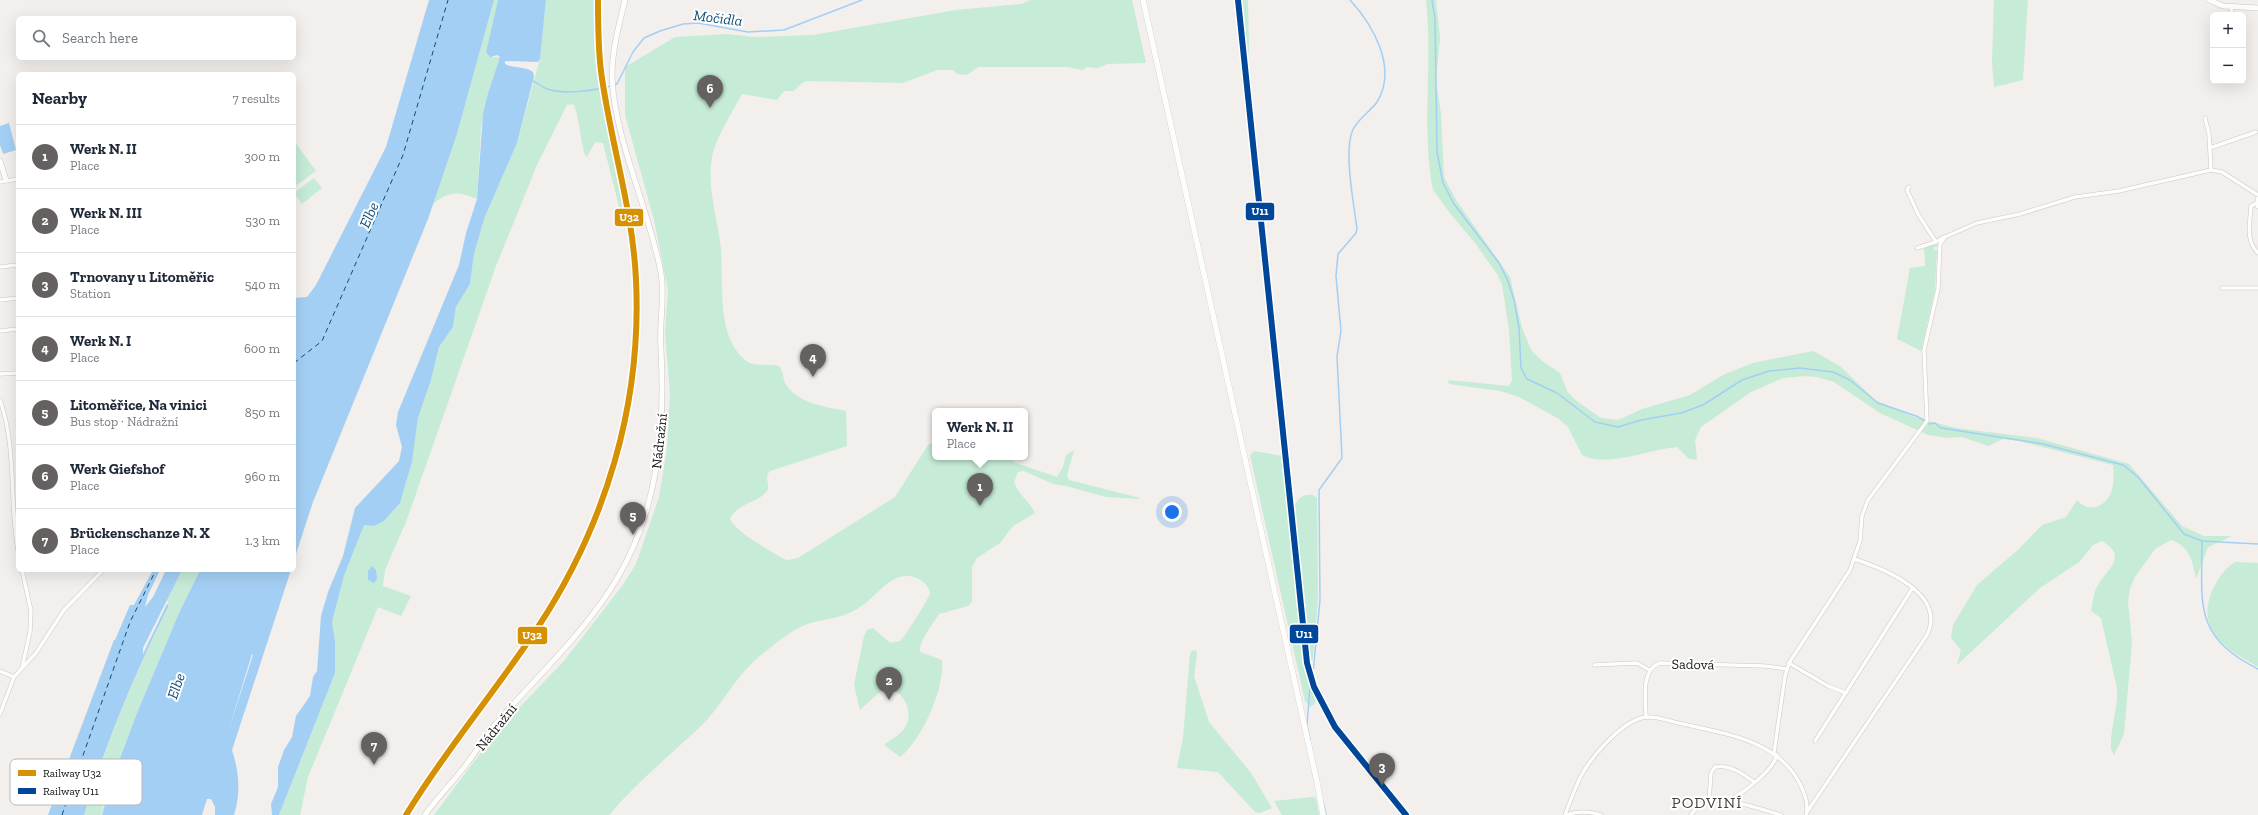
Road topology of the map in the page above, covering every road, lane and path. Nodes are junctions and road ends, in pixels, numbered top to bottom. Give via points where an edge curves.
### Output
1 (625, 0) edge
2 (1143, 0) edge
3 (2209, 0) edge
4 (2232, 7) junction
5 (2258, 8) edge
6 (2231, 12) edge
7 (2205, 118) dead end
8 (2256, 132) dead end
9 (2210, 148) junction
10 (0, 161) edge
11 (2211, 170) junction
12 (16, 179) edge
13 (6, 180) junction
14 (0, 182) edge
15 (1909, 187) dead end
16 (2258, 195) edge
17 (2258, 200) edge
18 (2258, 205) edge
19 (1945, 237) junction
20 (1936, 242) junction
21 (1917, 248) dead end
22 (2258, 252) edge
23 (16, 265) edge
24 (0, 267) edge
25 (2222, 288) dead end
26 (2258, 288) edge
27 (16, 298) edge
28 (0, 300) edge
29 (16, 329) edge
30 (0, 331) edge
31 (16, 373) edge
32 (0, 374) edge
33 (0, 400) edge
34 (16, 540) edge
35 (1854, 559) junction
36 (22, 572) edge
37 (101, 572) edge
38 (1912, 589) junction
39 (1790, 663) junction
40 (1594, 665) dead end
41 (22, 669) junction
42 (1787, 669) junction
43 (1649, 670) junction
44 (0, 671) edge
45 (14, 677) junction
46 (1846, 693) junction
47 (0, 714) edge
48 (1646, 717) junction
49 (1815, 742) dead end
50 (1776, 754) junction
51 (1754, 782) junction
52 (1709, 801) junction
53 (1726, 802) junction
54 (1806, 814) edge
55 (425, 815) edge
56 (1323, 815) edge
57 (1565, 815) edge
58 (1601, 815) edge
59 (1691, 815) edge
60 (1781, 815) edge

1 - 55 main road, Nádražní via 614,45 614,91 619,123 654,240 663,283 660,344 663,399 654,483 635,542 610,590 560,653 493,727
2 - 56 main road
3 - 4 main road
4 - 5 main road
4 - 6 street
7 - 9 street
8 - 9 street
9 - 11 street
10 - 13 main road
11 - 16 street via 2222,172
11 - 19 street via 2075,197 2020,214 1977,223
12 - 13 street
13 - 14 street
15 - 20 street via 1907,190 1918,214
17 - 18 main road
18 - 22 street via 2251,206 2249,231 2250,244
19 - 20 street
19 - 35 street via 1940,244 1938,289 1924,350 1927,421 1868,500 1862,516 1860,541
20 - 21 street
23 - 24 street
25 - 26 street
27 - 28 street
29 - 30 street
31 - 32 street
33 - 34 street via 7,419 11,450
35 - 38 street via 1890,573
35 - 39 street via 1850,570
36 - 41 street via 31,611 30,632
37 - 41 street via 64,610 36,653
38 - 46 street
38 - 54 street via 1928,603 1932,612 1931,627
39 - 42 street
39 - 46 street via 1828,686
40 - 43 street via 1637,664
41 - 45 street
42 - 43 street, Sadová via 1683,662 1660,664
42 - 50 street
43 - 48 street
44 - 45 street
45 - 47 street
46 - 49 street
48 - 50 street via 1731,735
48 - 57 street via 1631,722 1614,735 1593,758 1581,775
50 - 51 street via 1775,762
50 - 54 street via 1790,767 1800,783 1806,796
51 - 52 street via 1742,774 1720,766 1715,767 1711,773
51 - 53 street
52 - 53 street
52 - 59 street via 1703,803
53 - 60 street
57 - 58 street via 1588,812

